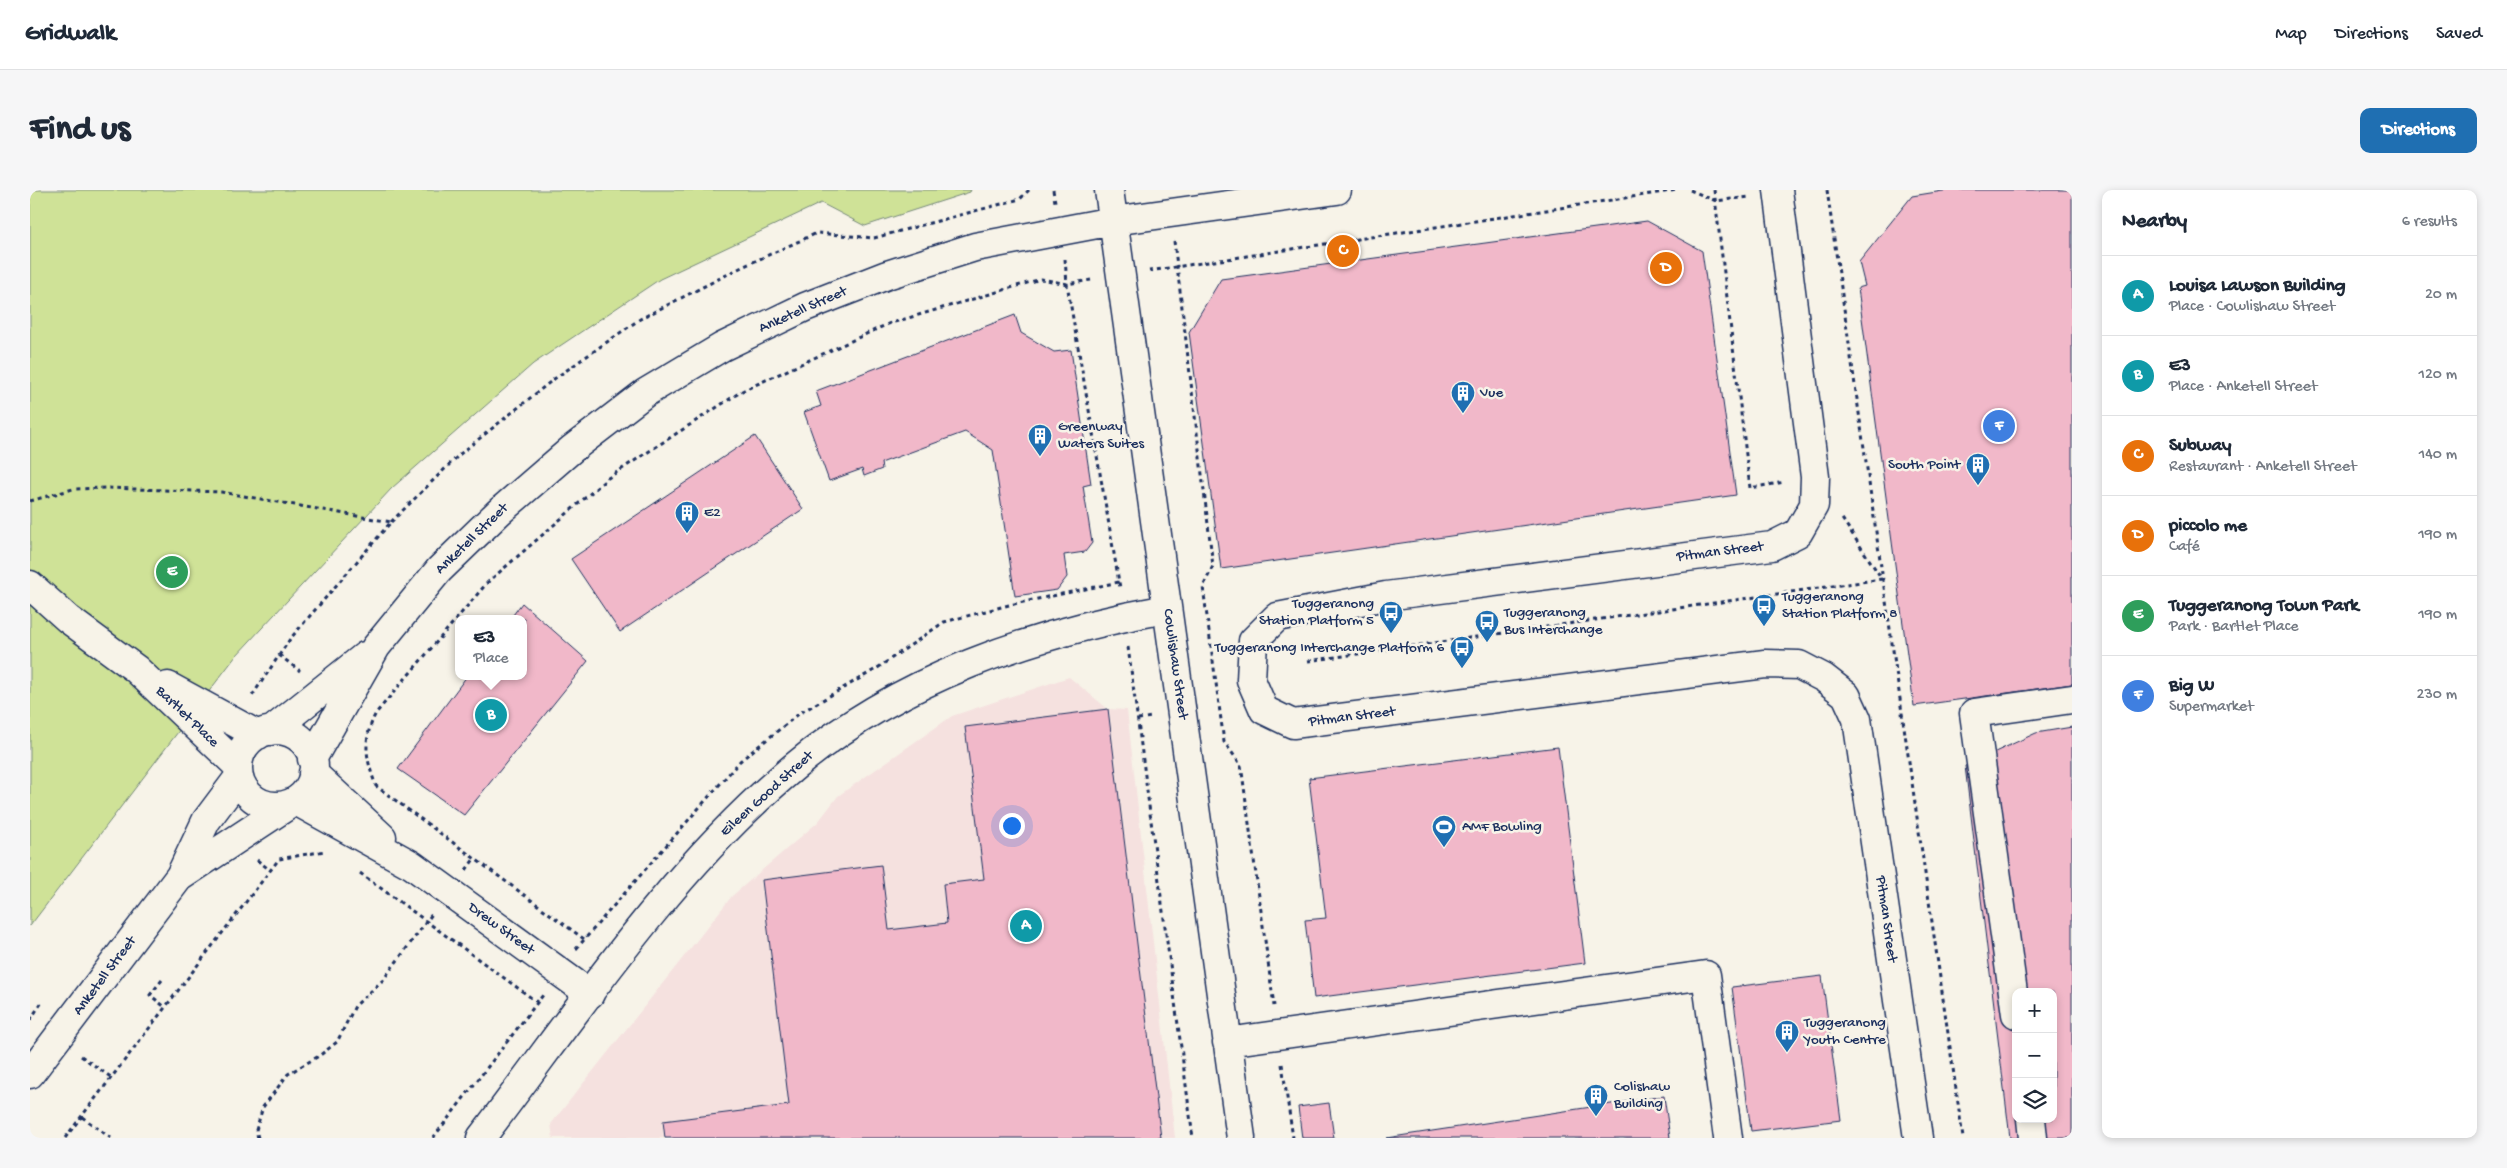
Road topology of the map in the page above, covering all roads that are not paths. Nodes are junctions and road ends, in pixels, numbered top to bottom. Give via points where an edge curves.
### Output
1 (1108, 190) edge
2 (1337, 190) edge
3 (1778, 190) edge
4 (1113, 221) junction
5 (30, 584) edge
6 (1167, 609) junction
7 (376, 647) junction
8 (136, 669) junction
9 (2072, 699) edge
10 (264, 733) junction
11 (313, 766) junction
12 (238, 771) junction
13 (293, 802) junction
14 (412, 865) junction
15 (180, 876) junction
16 (2012, 988) edge
17 (590, 994) junction
18 (1227, 1042) junction
19 (30, 1074) edge
20 (2031, 1123) edge
21 (481, 1138) edge
22 (1241, 1138) edge
23 (1728, 1138) edge
24 (1918, 1138) edge
25 (2033, 1138) edge

1 - 4 street, Cowlishaw Street
2 - 4 street, Anketell Street
3 - 24 street, Pitman Street via 1815,476 1814,506 1798,533 1772,546 1386,596 1277,617 1253,641 1251,680 1264,710 1294,724 1765,664 1799,665 1824,678 1846,695 1857,719
4 - 6 street, Cowlishaw Street
4 - 7 street, Anketell Street via 975,247 887,275 805,307 722,347 645,393 572,449 499,512 439,570
5 - 8 street, Bartlet Place via 68,618
6 - 17 street, Eileen Good Street via 1124,616 1014,646 965,665 875,710 833,737 794,766 723,832 661,901
6 - 18 street, Cowlishaw Street
7 - 10 street, Anketell Street
7 - 11 street, Anketell Street
8 - 10 street, Bartlet Place via 229,719
8 - 12 street, Bartlet Place
9 - 16 street via 1974,713
10 - 11 street via 282,731 298,738 309,750
10 - 12 street via 247,743 240,753
11 - 13 street via 304,793
11 - 14 street, Drew Street
12 - 13 street via 244,789 252,799 277,807
12 - 15 street, Anketell Street via 206,821
13 - 14 street, Drew Street
13 - 15 street, Anketell Street
14 - 17 street, Drew Street
15 - 19 street, Anketell Street
17 - 21 street, Eileen Good Street
18 - 22 street, Cowlishaw Street
18 - 23 street via 1706,975
20 - 25 street

